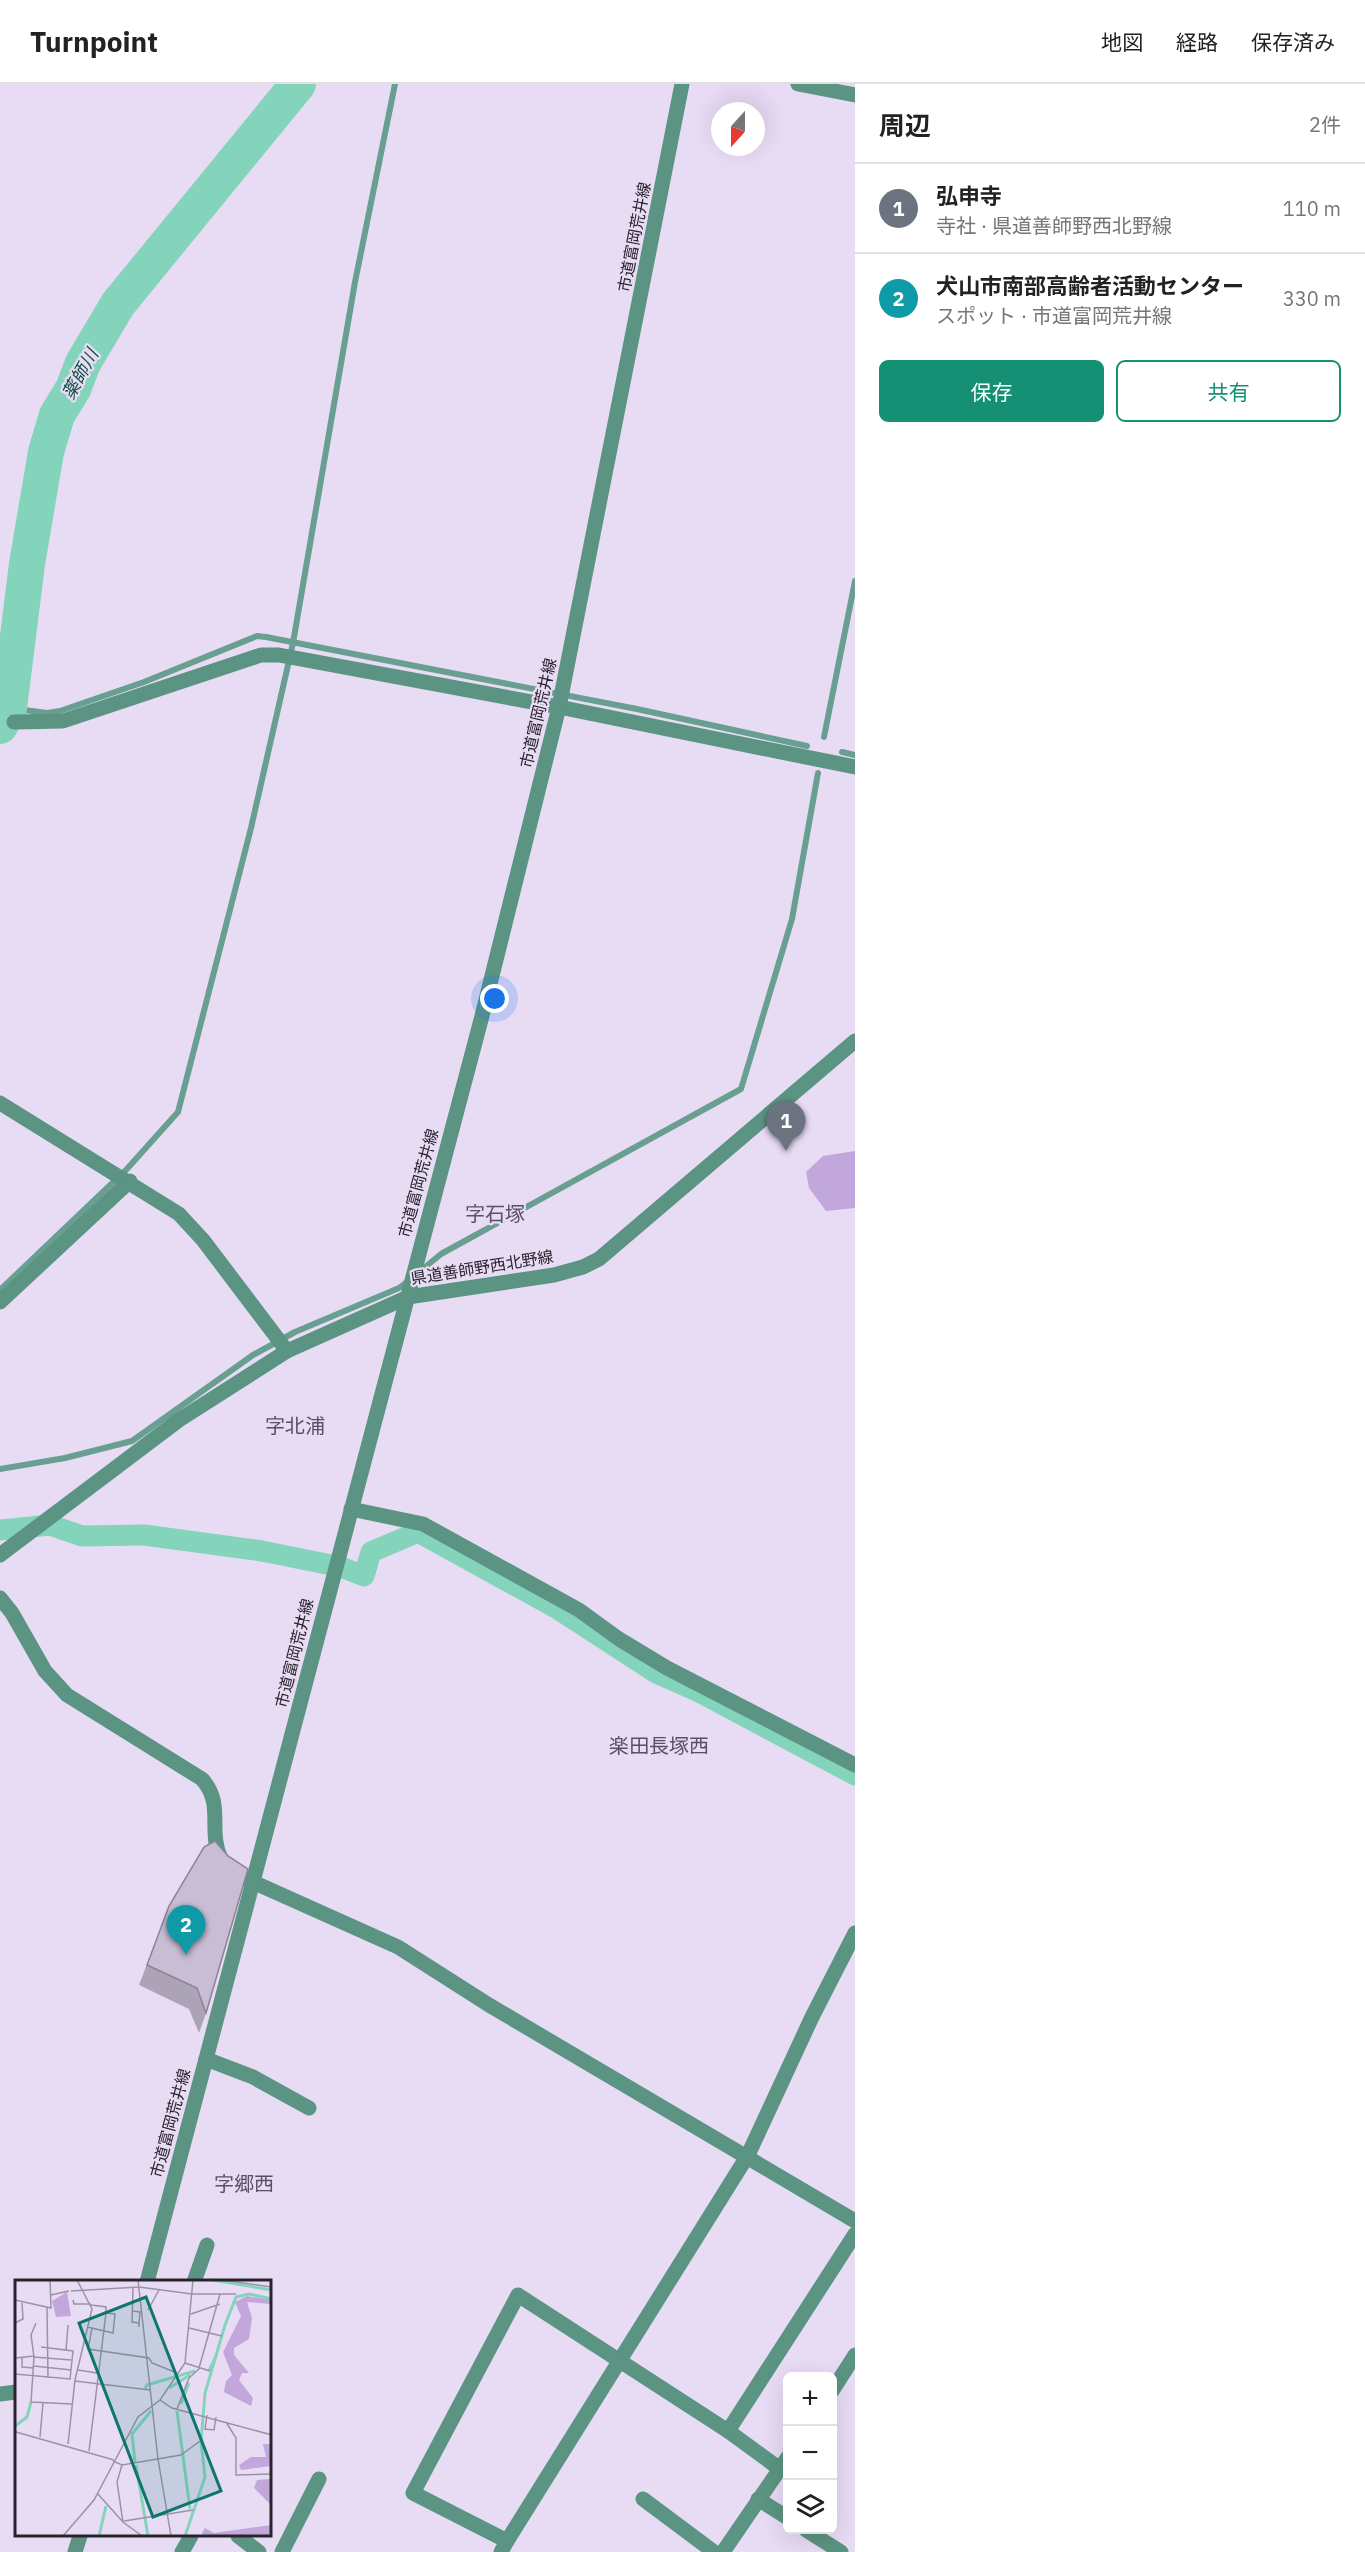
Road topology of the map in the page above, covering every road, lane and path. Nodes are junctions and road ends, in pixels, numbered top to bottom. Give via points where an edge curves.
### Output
1 (682, 84) edge
2 (798, 84) edge
3 (855, 95) edge
4 (559, 707) junction
5 (14, 722) dead end
6 (855, 767) edge
7 (855, 1041) edge
8 (0, 1103) edge
9 (130, 1181) junction
10 (408, 1297) junction
11 (0, 1302) edge
12 (287, 1351) junction
13 (351, 1509) junction
14 (0, 1555) edge
15 (0, 1598) edge
16 (855, 1765) edge
17 (254, 1881) junction
18 (855, 1933) edge
19 (206, 2059) junction
20 (309, 2108) dead end
21 (748, 2155) junction
22 (855, 2221) edge
23 (855, 2234) edge
24 (207, 2245) dead end
25 (148, 2280) edge
26 (195, 2280) edge
27 (855, 2355) edge
28 (620, 2361) junction
29 (837, 2383) edge
30 (15, 2392) edge
31 (0, 2394) edge
32 (728, 2432) junction
33 (783, 2462) edge
34 (783, 2464) edge
35 (319, 2479) dead end
36 (643, 2499) dead end
37 (758, 2499) junction
38 (783, 2515) edge
39 (814, 2534) edge
40 (79, 2537) edge
41 (190, 2537) edge
42 (240, 2537) edge
43 (504, 2547) edge
44 (75, 2552) edge
45 (182, 2552) edge
46 (259, 2552) edge
47 (282, 2552) edge
48 (714, 2552) edge
49 (723, 2552) edge
50 (841, 2552) edge

1 - 4 street, 市道富岡荒井線
2 - 3 street
4 - 5 street via 303,659 261,655 63,721
4 - 6 street
4 - 10 street, 市道富岡荒井線
7 - 10 street, 県道善師野西北野線 via 599,1259 554,1275
8 - 9 street
9 - 11 street
9 - 12 street via 179,1214
10 - 12 street, 県道善師野西北野線
10 - 13 street, 市道富岡荒井線
12 - 14 street, 県道善師野西北野線 via 179,1420
13 - 16 street via 423,1524 579,1610 667,1668
13 - 17 street, 市道富岡荒井線
15 - 17 street via 45,1671 67,1695 201,1779 212,1791 214,1837 221,1858 240,1876
17 - 19 street, 市道富岡荒井線
17 - 21 street via 398,1947 540,2036
18 - 21 street
19 - 20 street via 253,2077
19 - 25 street, 市道富岡荒井線
21 - 22 street
21 - 28 street
23 - 32 street
24 - 26 street
27 - 29 street
28 - 32 street
28 - 43 street
28 - 43 street via 518,2295 413,2493
30 - 31 street
32 - 33 street
34 - 37 street
35 - 47 street
36 - 48 street
37 - 38 street
37 - 49 street
39 - 50 street
40 - 44 street
41 - 45 street
42 - 46 street

